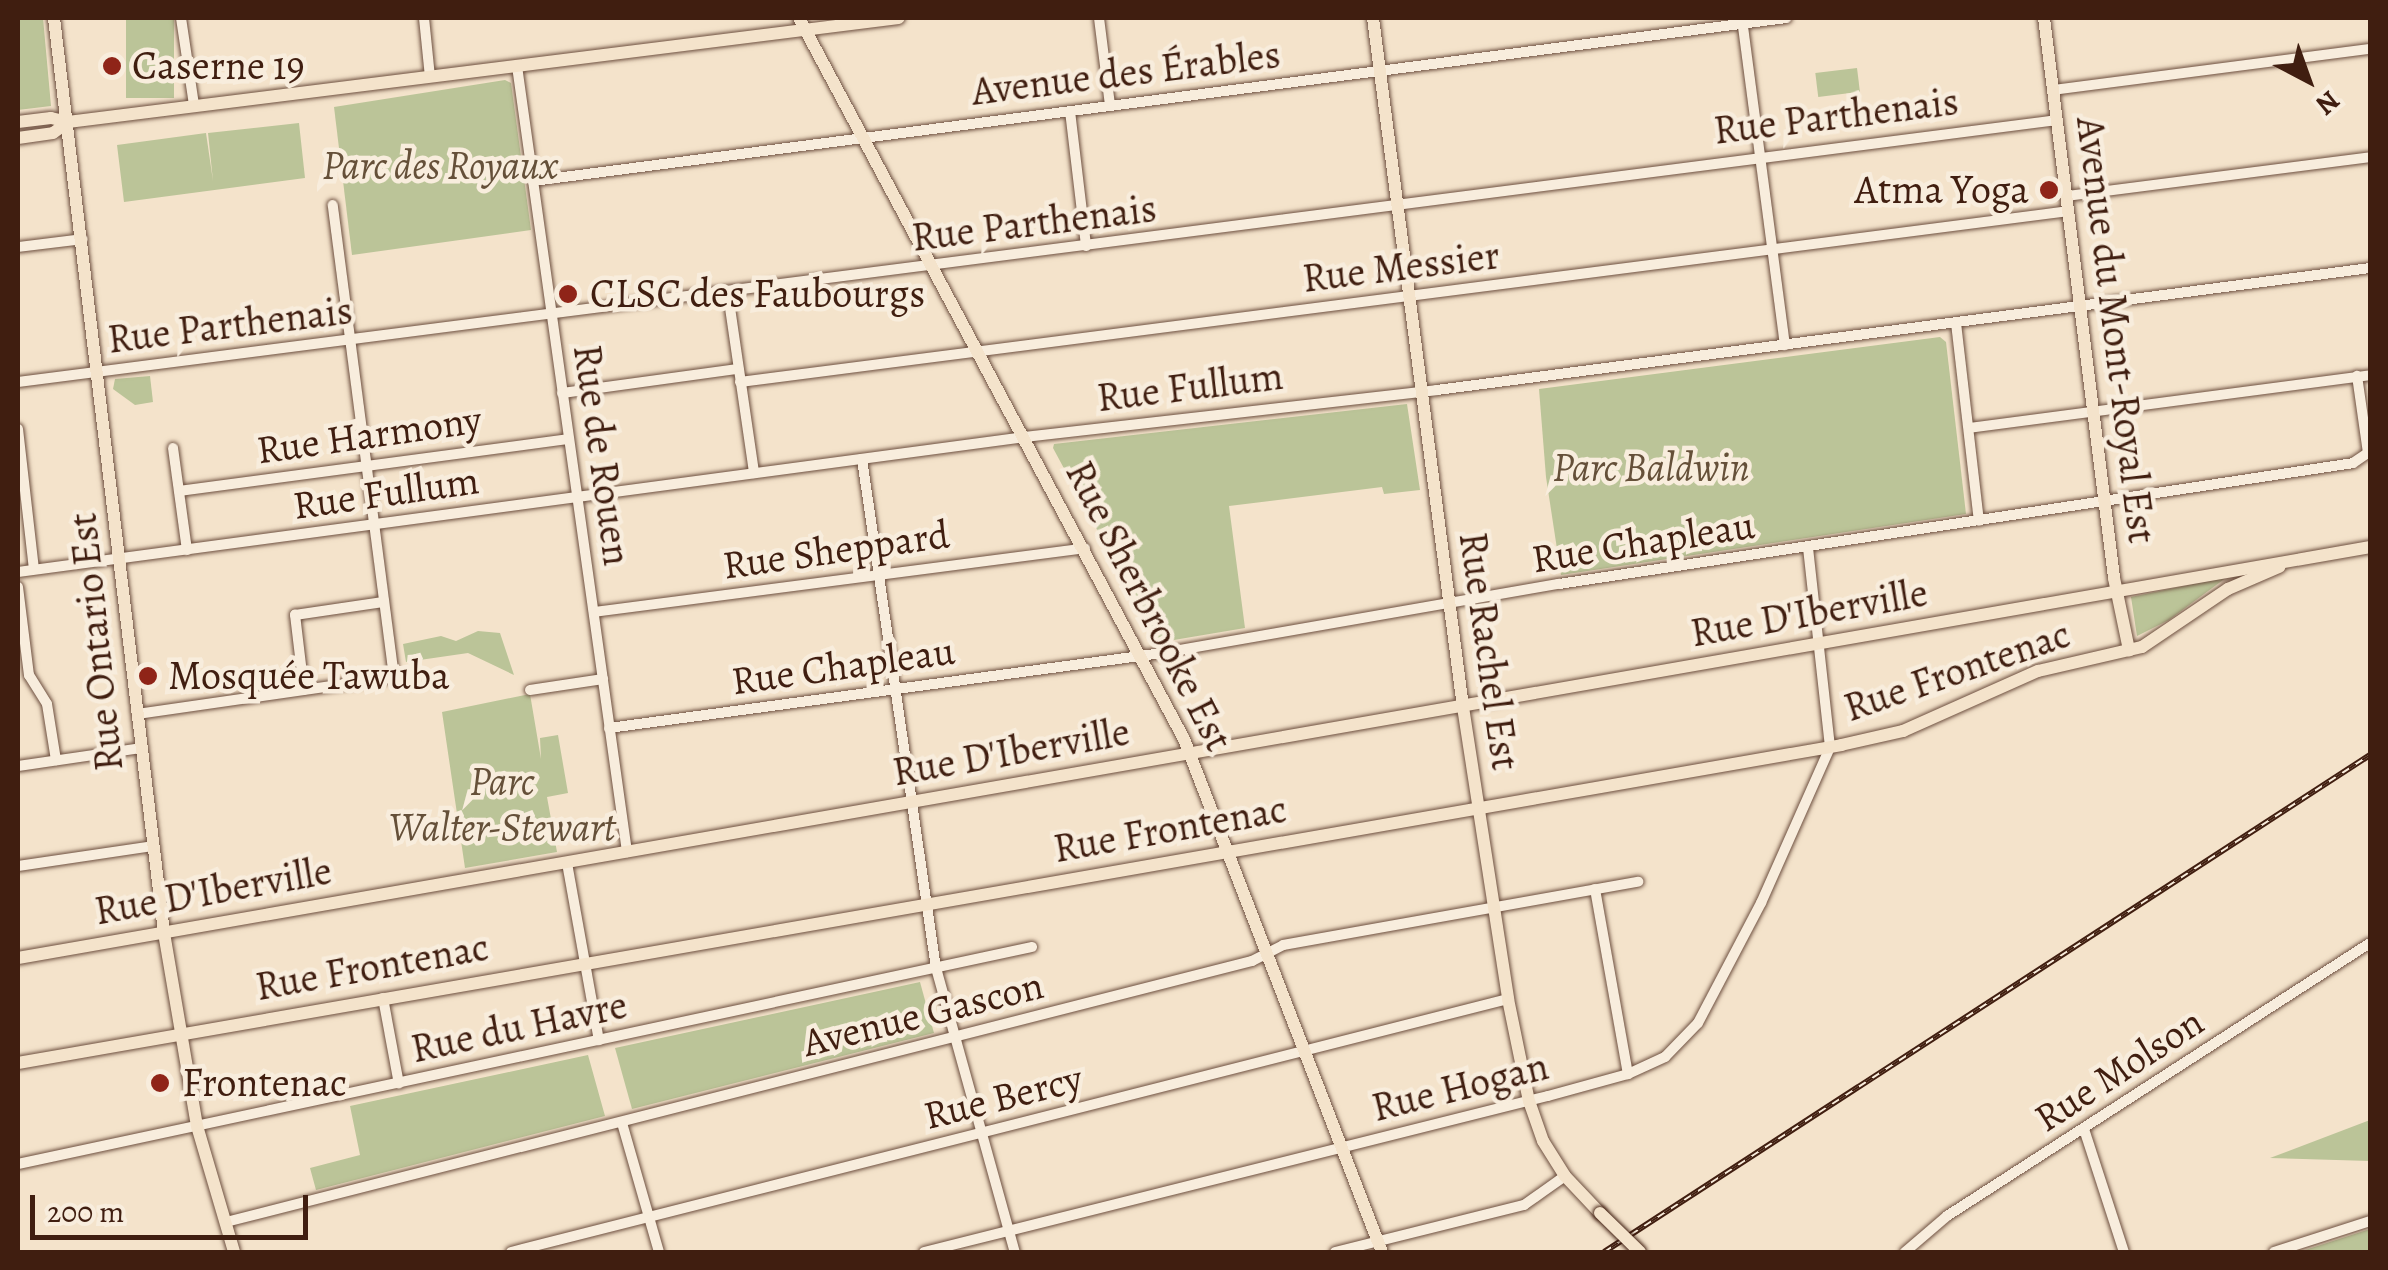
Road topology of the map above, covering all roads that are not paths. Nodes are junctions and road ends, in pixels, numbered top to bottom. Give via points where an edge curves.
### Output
1 (54, 18) edge
2 (182, 18) edge
3 (424, 18) edge
4 (899, 18) edge
5 (1099, 18) edge
6 (1373, 18) edge
7 (1786, 18) edge
8 (2044, 18) edge
9 (1742, 21) edge
10 (802, 23) edge
11 (2370, 49) edge
12 (516, 66) junction
13 (1380, 71) junction
14 (430, 77) junction
15 (2054, 90) junction
16 (194, 105) junction
17 (1110, 106) junction
18 (1070, 111) junction
19 (2057, 120) junction
20 (18, 122) edge
21 (68, 122) junction
22 (18, 138) edge
23 (864, 138) junction
24 (1760, 156) junction
25 (2370, 157) edge
26 (533, 181) junction
27 (2068, 203) junction
28 (333, 204) dead end
29 (1397, 205) junction
30 (82, 239) junction
31 (1086, 246) junction
32 (18, 247) edge
33 (1773, 250) junction
34 (934, 266) junction
35 (2370, 268) edge
36 (728, 294) junction
37 (1409, 297) junction
38 (2080, 306) junction
39 (552, 316) junction
40 (1956, 323) junction
41 (350, 340) junction
42 (1785, 346) junction
43 (978, 350) junction
44 (738, 369) junction
45 (98, 371) junction
46 (2370, 374) edge
47 (2357, 376) junction
48 (18, 382) edge
49 (740, 382) junction
50 (1422, 391) junction
51 (562, 393) junction
52 (2093, 412) junction
53 (1969, 428) junction
54 (18, 429) edge
55 (1026, 437) junction
56 (568, 438) junction
57 (174, 448) dead end
58 (862, 459) junction
59 (366, 466) junction
60 (754, 473) junction
61 (179, 491) junction
62 (577, 498) junction
63 (2105, 502) junction
64 (1979, 521) junction
65 (373, 524) junction
66 (2370, 547) edge
67 (1085, 548) junction
68 (1808, 548) junction
69 (188, 550) junction
70 (120, 559) junction
71 (2300, 560) junction
72 (34, 569) junction
73 (18, 572) edge
74 (878, 574) junction
75 (18, 587) edge
76 (2116, 590) junction
77 (383, 602) junction
78 (1449, 602) junction
79 (594, 612) junction
80 (1822, 644) junction
81 (2129, 650) junction
82 (1142, 655) junction
83 (603, 679) junction
84 (894, 689) junction
85 (304, 690) junction
86 (530, 690) dead end
87 (1463, 707) junction
88 (137, 714) junction
89 (609, 728) junction
90 (1830, 747) junction
91 (141, 748) junction
92 (1191, 754) junction
93 (56, 760) junction
94 (18, 766) edge
95 (912, 802) junction
96 (1478, 807) junction
97 (153, 846) junction
98 (627, 852) junction
99 (1228, 852) junction
100 (567, 863) junction
101 (18, 866) edge
102 (1638, 882) dead end
103 (1595, 890) junction
104 (926, 905) junction
105 (1493, 907) junction
106 (164, 933) junction
107 (2370, 942) edge
108 (1032, 947) dead end
109 (1266, 954) junction
110 (18, 958) edge
111 (586, 964) junction
112 (936, 968) junction
113 (383, 998) junction
114 (1508, 999) junction
115 (180, 1034) junction
116 (955, 1037) junction
117 (599, 1040) junction
118 (1305, 1052) junction
119 (18, 1062) edge
120 (1628, 1074) junction
121 (400, 1084) junction
122 (1529, 1101) junction
123 (622, 1123) junction
124 (196, 1126) junction
125 (2084, 1129) junction
126 (981, 1134) junction
127 (1343, 1148) junction
128 (18, 1164) edge
129 (1565, 1176) junction
130 (649, 1218) junction
131 (2370, 1221) edge
132 (226, 1222) junction
133 (1009, 1231) junction
134 (1380, 1247) edge
135 (234, 1252) edge
136 (512, 1252) edge
137 (659, 1252) edge
138 (924, 1252) edge
139 (1015, 1252) edge
140 (1334, 1252) edge
141 (1640, 1252) edge
142 (1905, 1252) edge
143 (2124, 1252) edge
144 (2274, 1252) edge

1 - 21 main road, Rue Ontario Est
2 - 16 street
3 - 14 street
4 - 10 main road
5 - 17 street
6 - 13 main road, Rue Rachel Est
7 - 9 street, Avenue des Érables
8 - 15 main road, Avenue du Mont-Royal Est
9 - 13 street, Avenue des Érables
9 - 24 street
10 - 12 main road
10 - 23 main road, Rue Sherbrooke Est
11 - 15 street
12 - 14 main road
12 - 26 street, Rue de Rouen
13 - 17 street, Avenue des Érables
13 - 29 main road, Rue Rachel Est
14 - 16 main road
15 - 19 main road, Avenue du Mont-Royal Est
16 - 21 main road
17 - 18 street, Avenue des Érables
18 - 23 street, Avenue des Érables
18 - 31 street
19 - 24 street, Rue Parthenais
19 - 27 main road, Avenue du Mont-Royal Est
20 - 21 main road
21 - 22 main road via 53,133
21 - 30 main road, Rue Ontario Est
23 - 26 street, Avenue des Érables
23 - 34 main road, Rue Sherbrooke Est
24 - 29 street, Rue Parthenais
24 - 33 street
25 - 27 street, Rue Messier
26 - 39 street, Rue de Rouen
27 - 33 street, Rue Messier
27 - 38 main road, Avenue du Mont-Royal Est
28 - 41 street
29 - 31 street, Rue Parthenais
29 - 37 main road, Rue Rachel Est
30 - 32 street
30 - 45 main road, Rue Ontario Est
31 - 34 street, Rue Parthenais
33 - 37 street, Rue Messier
33 - 42 street
34 - 36 street, Rue Parthenais
34 - 43 main road, Rue Sherbrooke Est
35 - 38 street, Rue Fullum
36 - 39 street, Rue Parthenais
36 - 44 street
37 - 43 street, Rue Messier
37 - 50 main road, Rue Rachel Est
38 - 40 street, Rue Fullum
38 - 52 main road, Avenue du Mont-Royal Est
39 - 41 street, Rue Parthenais
39 - 51 street, Rue de Rouen
40 - 42 street, Rue Fullum
40 - 53 street
41 - 45 street, Rue Parthenais
41 - 59 street
42 - 50 street, Rue Fullum
43 - 49 street, Rue Messier
43 - 55 main road, Rue Sherbrooke Est
44 - 49 street
44 - 51 street
45 - 48 street, Rue Parthenais
45 - 70 main road, Rue Ontario Est
46 - 47 street
47 - 52 street
47 - 63 street, Rue Chapleau via 2368,453 2354,463
49 - 60 street
50 - 55 street, Rue Fullum
50 - 78 main road, Rue Rachel Est
51 - 56 street, Rue de Rouen
52 - 53 street
52 - 63 main road, Avenue du Mont-Royal Est
53 - 64 street
54 - 72 street
55 - 58 street, Rue Fullum
55 - 67 main road, Rue Sherbrooke Est
56 - 59 street, Rue Harmony
56 - 62 street, Rue de Rouen
57 - 61 street
58 - 60 street, Rue Fullum
58 - 74 street
59 - 61 street, Rue Harmony
59 - 65 street
60 - 62 street, Rue Fullum
61 - 69 street
62 - 65 street, Rue Fullum
62 - 79 street, Rue de Rouen
63 - 64 street, Rue Chapleau
63 - 76 main road, Avenue du Mont-Royal Est
64 - 68 street, Rue Chapleau
65 - 69 street, Rue Fullum
65 - 77 street
66 - 71 main road, Rue D'Iberville
67 - 74 street, Rue Sheppard
67 - 82 main road, Rue Sherbrooke Est
68 - 78 street, Rue Chapleau
68 - 80 street
69 - 70 street, Rue Fullum
70 - 72 street, Rue Fullum
70 - 88 main road, Rue Ontario Est
71 - 76 main road, Rue D'Iberville
71 - 81 main road, Rue Frontenac via 2244,580 2162,637
72 - 73 street, Rue Fullum
74 - 79 street, Rue Sheppard
74 - 84 street
75 - 93 street via 28,675 47,704
76 - 80 main road, Rue D'Iberville
76 - 81 main road, Avenue du Mont-Royal Est
77 - 85 street via 295,615
77 - 85 street via 394,676
78 - 82 street, Rue Chapleau
78 - 87 main road, Rue Rachel Est
79 - 83 street, Rue de Rouen
80 - 87 main road, Rue D'Iberville
80 - 90 street
81 - 90 main road, Rue Frontenac via 2038,671 1902,731
82 - 84 street, Rue Chapleau
82 - 92 main road, Rue Sherbrooke Est
83 - 86 street
83 - 89 street, Rue de Rouen
84 - 89 street, Rue Chapleau
84 - 95 street
85 - 88 street
87 - 92 main road, Rue D'Iberville
87 - 96 main road, Rue Rachel Est
88 - 91 main road, Rue Ontario Est
89 - 98 street, Rue de Rouen
90 - 96 main road, Rue Frontenac
90 - 120 street, Rue Hogan via 1761,903 1698,1023 1665,1057
91 - 93 street
91 - 97 main road, Rue Ontario Est
92 - 95 main road, Rue D'Iberville
92 - 99 main road, Rue Sherbrooke Est
93 - 94 street
95 - 98 main road, Rue D'Iberville
95 - 104 street
96 - 99 main road, Rue Frontenac
96 - 105 main road, Rue Rachel Est
97 - 101 street
97 - 106 main road, Rue Ontario Est
98 - 100 main road, Rue D'Iberville
99 - 104 main road, Rue Frontenac
99 - 109 main road, Rue Sherbrooke Est
100 - 106 main road, Rue D'Iberville
100 - 111 street
102 - 103 street, Avenue Gascon
103 - 105 street, Avenue Gascon
103 - 120 street
104 - 111 main road, Rue Frontenac
104 - 112 street
105 - 109 street, Avenue Gascon via 1283,945
105 - 114 main road, Rue Rachel Est
106 - 110 main road, Rue D'Iberville
106 - 115 main road, Rue Ontario Est
107 - 125 street, Rue Molson
108 - 112 street, Rue du Havre
109 - 116 street, Avenue Gascon
109 - 118 main road, Rue Sherbrooke Est
111 - 113 main road, Rue Frontenac
111 - 117 street
112 - 116 street
112 - 117 street, Rue du Havre
113 - 115 main road, Rue Frontenac
113 - 121 street
114 - 118 street, Rue Bercy
114 - 122 main road, Rue Rachel Est
115 - 119 main road, Rue Frontenac
115 - 124 main road, Rue Ontario Est
116 - 123 street, Avenue Gascon
116 - 126 street
117 - 121 street, Rue du Havre
118 - 126 street, Rue Bercy
118 - 127 main road, Rue Sherbrooke Est
120 - 122 street, Rue Hogan
121 - 124 street, Rue du Havre
122 - 127 street, Rue Hogan
122 - 129 main road, Rue Rachel Est
123 - 130 street
123 - 132 street, Avenue Gascon
124 - 128 street, Rue du Havre
124 - 132 main road, Rue Ontario Est
125 - 142 street, Rue Molson via 1947,1216
125 - 143 street
126 - 130 street, Rue Bercy
126 - 133 street
127 - 133 street, Rue Hogan
127 - 134 main road, Rue Sherbrooke Est
129 - 134 street via 1524,1205
129 - 141 main road, Rue Rachel Est, bridge
130 - 136 street, Rue Bercy
130 - 137 street
131 - 144 street
132 - 135 main road, Rue Ontario Est
133 - 138 street, Rue Hogan
133 - 139 street
134 - 140 street

